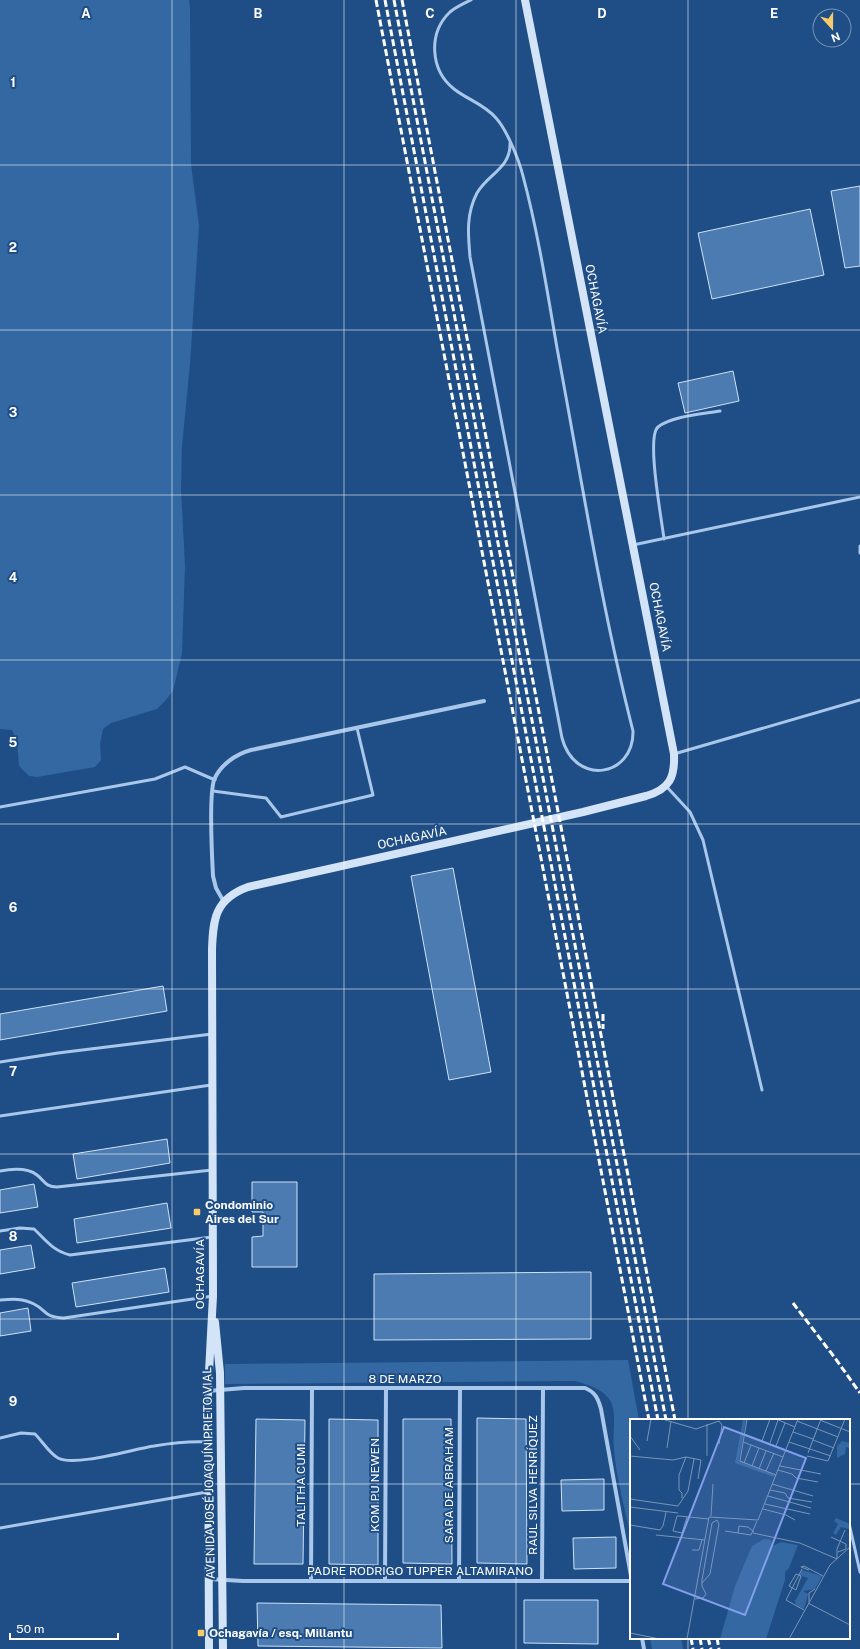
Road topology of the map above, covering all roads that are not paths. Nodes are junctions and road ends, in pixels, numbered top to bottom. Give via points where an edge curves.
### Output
1 (470, 0) edge
2 (525, 0) edge
3 (510, 143) junction
4 (720, 411) dead end
5 (860, 498) edge
6 (664, 539) junction
7 (633, 545) junction
8 (860, 546) edge
9 (860, 553) edge
10 (860, 700) edge
11 (484, 701) dead end
12 (357, 728) junction
13 (674, 754) junction
14 (215, 780) junction
15 (666, 786) junction
16 (212, 791) junction
17 (0, 807) edge
18 (224, 902) junction
19 (212, 1034) junction
20 (0, 1062) edge
21 (213, 1085) junction
22 (762, 1090) dead end
23 (0, 1116) edge
24 (212, 1170) junction
25 (0, 1171) edge
26 (0, 1231) edge
27 (212, 1237) junction
28 (213, 1296) junction
29 (0, 1300) edge
30 (312, 1389) junction
31 (386, 1389) junction
32 (460, 1389) junction
33 (543, 1389) junction
34 (221, 1390) junction
35 (208, 1391) junction
36 (0, 1438) edge
37 (208, 1442) junction
38 (208, 1492) junction
39 (850, 1527) edge
40 (0, 1528) edge
41 (630, 1571) edge
42 (860, 1572) edge
43 (209, 1579) junction
44 (222, 1579) junction
45 (311, 1581) junction
46 (385, 1581) junction
47 (459, 1581) junction
48 (542, 1581) junction
49 (630, 1581) edge
50 (642, 1639) edge
51 (209, 1649) edge
52 (223, 1649) edge
53 (644, 1649) edge

1 - 3 lane via 448,14 438,30 434,48 437,67 453,89 490,111 503,127
2 - 7 main road, OCHAGAVÍA
3 - 3 lane via 505,163 478,192 469,212 470,257 562,738 566,751 574,762 589,770 598,770 613,766 625,757 632,745 633,731 606,609 546,283 519,163
4 - 6 lane via 668,422 656,428 652,452
5 - 6 lane
6 - 7 lane
7 - 13 main road, OCHAGAVÍA
8 - 9 lane
10 - 13 lane
11 - 12 street
12 - 14 street via 244,752 227,764
12 - 16 lane via 373,795 281,817 266,798
13 - 15 main road, OCHAGAVÍA via 674,769
14 - 16 street
14 - 17 lane via 185,766 155,780
15 - 18 main road, OCHAGAVÍA via 654,794 582,812 248,887 231,895
15 - 22 lane via 690,812 703,840
16 - 18 street via 213,876
18 - 19 main road, OCHAGAVÍA via 213,924
19 - 20 lane
19 - 21 main road, OCHAGAVÍA
21 - 23 lane
21 - 24 main road, OCHAGAVÍA
24 - 25 lane via 57,1187 44,1184 38,1175 29,1171
24 - 27 main road, OCHAGAVÍA
26 - 27 lane via 34,1229 50,1246 70,1255
27 - 28 main road, OCHAGAVÍA
28 - 29 lane via 64,1318 45,1314 35,1304 18,1299
28 - 34 main road, AVENIDA JOSÉ JOAQUÍN PRIETO VIAL
28 - 35 main road, OCHAGAVÍA
30 - 31 street, 8 DE MARZO
30 - 34 street, 8 DE MARZO
30 - 45 street, TALITHA CUMI
31 - 32 street, 8 DE MARZO
31 - 46 street, KOM PU NEWEN
32 - 33 street, 8 DE MARZO
32 - 47 street, SARA DE ABRAHAM
33 - 41 street, 8 DE MARZO via 585,1388 593,1391 598,1398
33 - 48 street, RAUL SILVA HENRÍQUEZ
34 - 35 street, 8 DE MARZO
34 - 44 main road, AVENIDA JOSÉ JOAQUÍN PRIETO VIAL
35 - 37 main road, OCHAGAVÍA
36 - 37 lane via 35,1434 57,1458 66,1461 84,1460 154,1446 192,1441
37 - 38 main road, OCHAGAVÍA
38 - 40 lane
38 - 43 main road, OCHAGAVÍA
39 - 42 lane
43 - 44 street, PADRE RODRIGO TUPPER ALTAMIRANO
43 - 51 main road, OCHAGAVÍA
44 - 45 street, PADRE RODRIGO TUPPER ALTAMIRANO
44 - 52 main road, AVENIDA JOSÉ JOAQUÍN PRIETO VIAL
45 - 46 street, PADRE RODRIGO TUPPER ALTAMIRANO
46 - 47 street, PADRE RODRIGO TUPPER ALTAMIRANO
47 - 48 street, PADRE RODRIGO TUPPER ALTAMIRANO
48 - 49 street, PADRE RODRIGO TUPPER ALTAMIRANO
50 - 53 street

